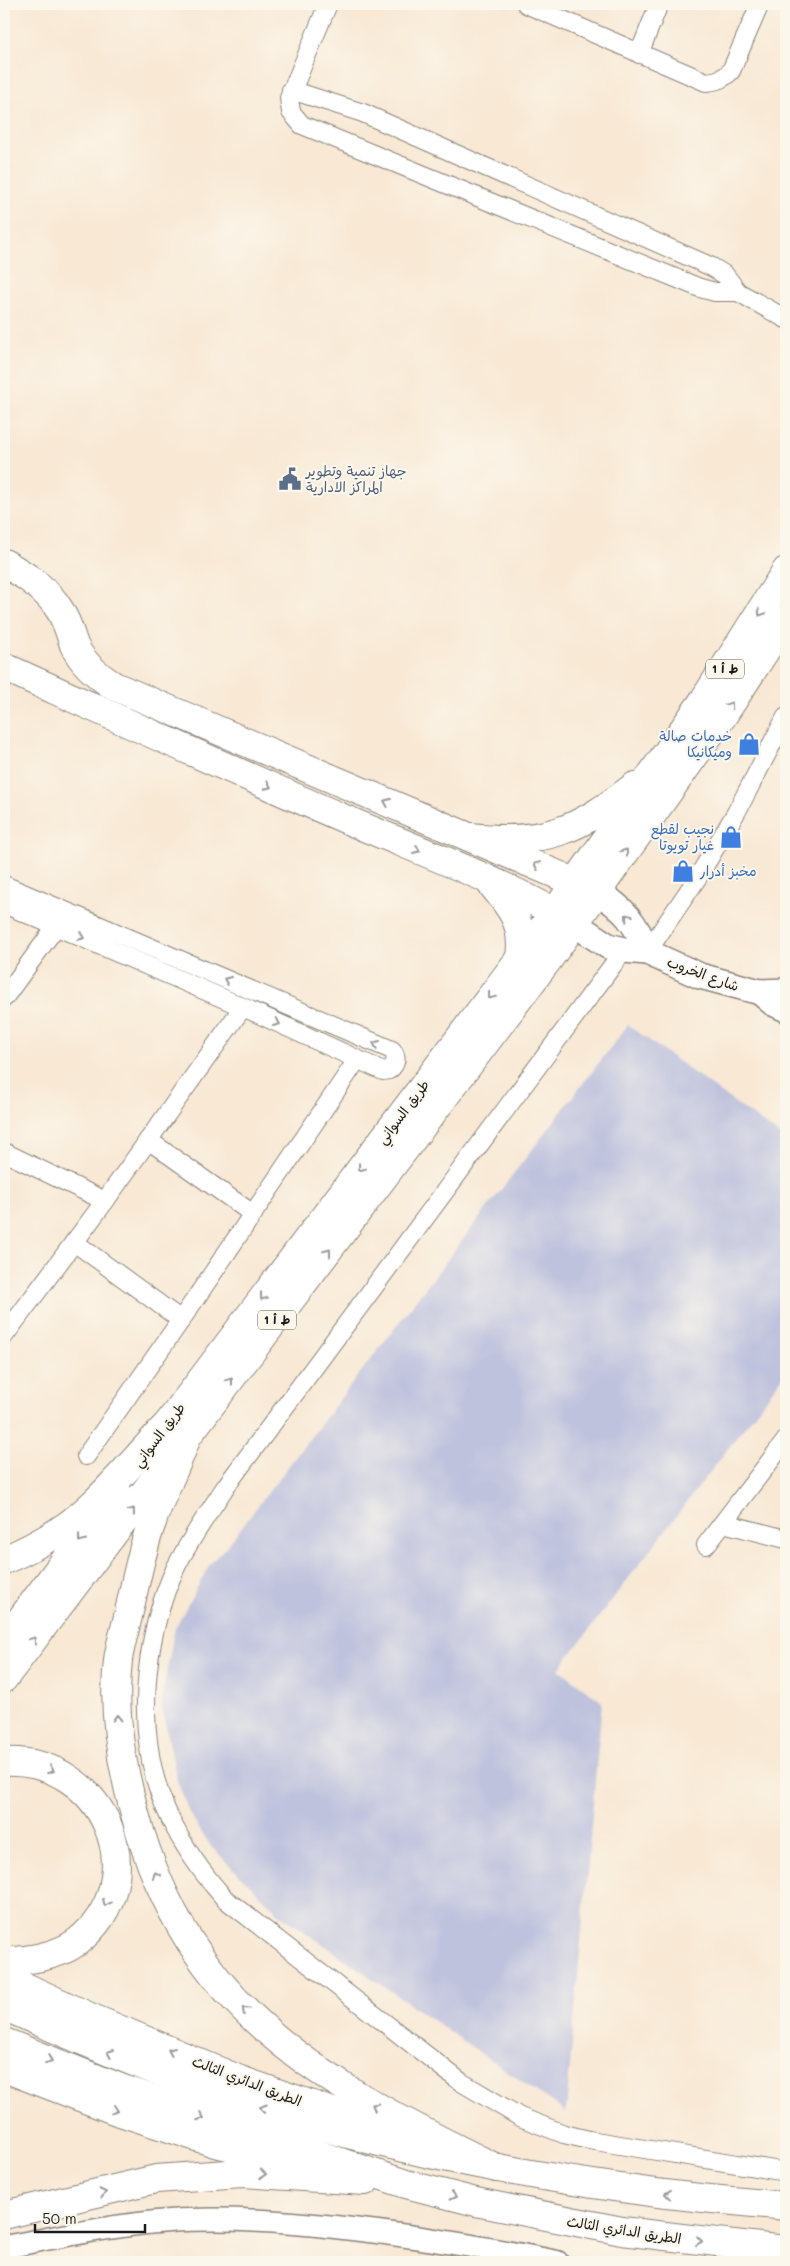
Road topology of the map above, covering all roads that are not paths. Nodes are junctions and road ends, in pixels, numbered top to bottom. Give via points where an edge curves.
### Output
1 (328, 4) edge
2 (526, 4) edge
3 (659, 4) edge
4 (760, 4) edge
5 (557, 10) edge
6 (639, 54) junction
7 (291, 90) junction
8 (738, 292) junction
9 (786, 319) edge
10 (4, 563) edge
11 (786, 571) edge
12 (786, 619) edge
13 (4, 666) edge
14 (786, 717) edge
15 (238, 739) junction
16 (223, 766) junction
17 (660, 766) junction
18 (470, 837) junction
19 (489, 881) junction
20 (4, 885) edge
21 (587, 887) junction
22 (4, 904) edge
23 (565, 918) junction
24 (61, 919) junction
25 (636, 951) junction
26 (520, 957) junction
27 (786, 991) edge
28 (760, 992) junction
29 (4, 998) edge
30 (243, 1007) junction
31 (786, 1009) edge
32 (357, 1060) junction
33 (148, 1140) junction
34 (4, 1152) edge
35 (105, 1200) junction
36 (252, 1214) junction
37 (74, 1242) junction
38 (181, 1320) junction
39 (4, 1336) edge
40 (175, 1434) junction
41 (786, 1440) edge
42 (86, 1456) dead end
43 (723, 1524) junction
44 (786, 1539) edge
45 (706, 1545) dead end
46 (4, 1560) edge
47 (4, 1642) edge
48 (4, 1678) edge
49 (4, 1762) edge
50 (4, 1962) edge
51 (4, 1977) edge
52 (4, 2006) edge
53 (4, 2042) edge
54 (4, 2068) edge
55 (496, 2168) junction
56 (786, 2172) edge
57 (406, 2184) junction
58 (786, 2206) edge
59 (4, 2215) edge
60 (4, 2247) edge
61 (786, 2250) edge
62 (557, 2262) edge

1 - 7 street
2 - 5 street
3 - 6 street
4 - 6 street via 731,71 716,82 697,80
5 - 6 street
7 - 8 street via 363,114 712,267 726,275
7 - 8 street via 291,112 302,125 700,288
8 - 9 street
10 - 15 main road via 46,593 64,616 80,655 104,680
11 -> 17 main road, طريق السواني / ط أ 1
21 -> 12 main road, طريق السواني / ط أ 1 via 722,717
13 - 16 main road
14 - 25 street via 698,877
15 - 16 main road
18 -> 15 main road
16 -> 19 main road
17 - 18 main road via 607,807 581,823 553,834 524,840
17 - 21 main road, طريق السواني / ط أ 1
21 -> 18 main road
19 - 23 main road
19 - 26 main road via 521,930
20 - 24 street
21 - 23 main road, طريق السواني / ط أ 1
25 -> 21 main road via 641,936 627,915 618,905
22 - 24 street
23 - 25 main road, شارع الخروب via 600,942
23 - 26 main road, طريق السواني / ط أ 1
40 -> 23 main road, طريق السواني / ط أ 1
24 - 29 street
24 -> 30 street
32 -> 24 street via 386,1071 392,1068 396,1057 392,1050
25 - 28 main road, شارع الخروب via 700,976
25 - 56 street via 226,1486 177,1566 160,1610 150,1656 147,1704 150,1754 155,1778 173,1824 196,1864 224,1899 467,2086 520,2116 564,2134
26 -> 40 main road, طريق السواني / ط أ 1
27 - 28 main road, شارع الخروب
28 - 31 main road, شارع الخروب
30 -> 32 street
30 - 33 street
32 - 36 street
33 - 35 street
33 - 36 street
34 - 35 street
35 - 37 street
36 - 38 street
37 - 38 street
37 - 39 street
38 - 42 street
40 - 46 main road via 60,1531
40 -> 47 main road, طريق السواني / ط أ 1
48 -> 40 main road, طريق السواني / ط أ 1
55 -> 40 main road via 350,2092 280,2042 237,2004 205,1966 184,1935 160,1884 142,1841 128,1789 116,1723 118,1660
41 - 43 street
43 - 44 street
43 - 45 street
49 -> 50 main road via 31,1763 56,1771 78,1784 96,1803 109,1826 115,1851 115,1877 108,1902 94,1924 76,1942 53,1953
55 -> 51 main road, الطريق الدائري الثالث via 256,2086 90,2017
55 -> 52 main road, الطريق الدائري الثالث via 342,2132 227,2097 164,2075
53 -> 57 main road, الطريق الدائري الثالث via 123,2089
54 -> 57 main road, الطريق الدائري الثالث via 114,2110 215,2143
58 -> 55 main road, الطريق الدائري الثالث via 629,2190
59 -> 57 main road via 156,2179 201,2175 242,2173
57 -> 61 main road, الطريق الدائري الثالث via 476,2202 622,2231
60 - 62 street via 131,2224 169,2220 238,2220 416,2237

